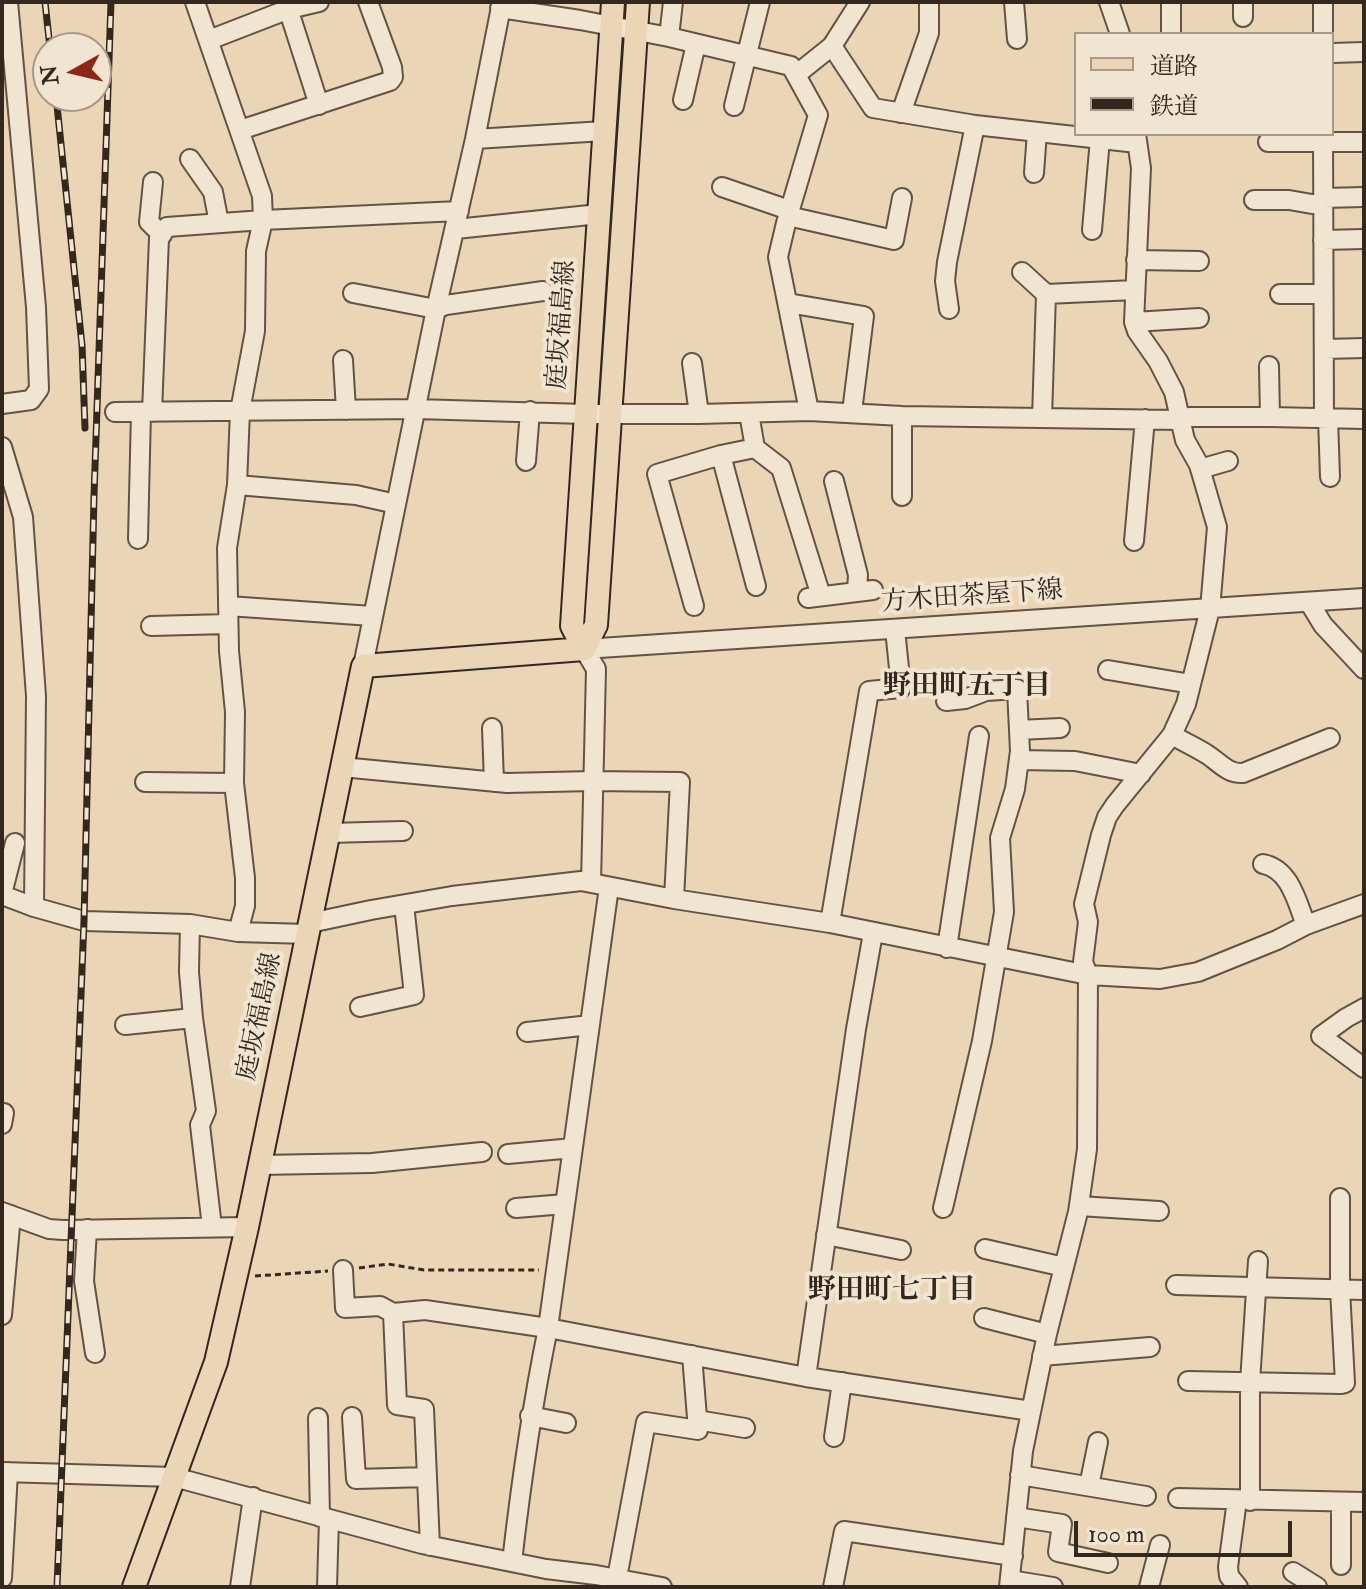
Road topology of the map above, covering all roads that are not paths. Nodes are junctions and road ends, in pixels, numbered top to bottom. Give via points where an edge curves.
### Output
1 (8, 2) edge
2 (195, 2) edge
3 (319, 2) edge
4 (368, 2) edge
5 (613, 2) edge
6 (638, 2) edge
7 (673, 2) edge
8 (760, 2) edge
9 (860, 2) edge
10 (929, 2) edge
11 (1014, 2) edge
12 (1109, 2) edge
13 (1171, 2) edge
14 (1323, 2) edge
15 (288, 5) edge
16 (501, 5) edge
17 (611, 27) junction
18 (636, 31) junction
19 (1119, 32) edge
20 (1171, 32) edge
21 (1323, 32) edge
22 (669, 37) junction
23 (1017, 39) dead end
24 (209, 40) junction
25 (696, 44) junction
26 (832, 46) junction
27 (1364, 52) edge
28 (1334, 53) edge
29 (746, 55) junction
30 (797, 74) junction
31 (683, 100) dead end
32 (319, 105) junction
33 (734, 106) dead end
34 (901, 113) junction
35 (975, 125) junction
36 (240, 130) junction
37 (604, 131) junction
38 (1037, 132) junction
39 (1136, 138) edge
40 (1323, 138) edge
41 (475, 139) junction
42 (1100, 139) junction
43 (1268, 142) dead end
44 (1364, 142) edge
45 (190, 159) dead end
46 (1034, 173) dead end
47 (153, 182) dead end
48 (722, 187) dead end
49 (1364, 197) edge
50 (902, 198) dead end
51 (1254, 200) dead end
52 (1323, 201) junction
53 (789, 213) junction
54 (599, 214) junction
55 (263, 220) junction
56 (458, 220) junction
57 (219, 223) junction
58 (1092, 230) dead end
59 (162, 235) junction
60 (1364, 239) edge
61 (1323, 240) junction
62 (1136, 260) junction
63 (1199, 261) dead end
64 (1022, 272) dead end
65 (1135, 290) junction
66 (543, 291) dead end
67 (353, 293) dead end
68 (1046, 294) junction
69 (1280, 294) dead end
70 (1323, 294) junction
71 (788, 303) junction
72 (436, 309) junction
73 (949, 309) dead end
74 (1199, 318) dead end
75 (1134, 322) junction
76 (1364, 348) edge
77 (1325, 349) junction
78 (343, 360) dead end
79 (692, 363) dead end
80 (1269, 366) dead end
81 (2, 404) edge
82 (416, 409) junction
83 (346, 410) junction
84 (240, 411) junction
85 (530, 411) junction
86 (809, 411) junction
87 (115, 412) dead end
88 (146, 412) junction
89 (852, 412) junction
90 (749, 413) junction
91 (585, 414) junction
92 (610, 414) junction
93 (699, 414) junction
94 (902, 416) junction
95 (1270, 417) junction
96 (1042, 418) junction
97 (1326, 418) junction
98 (1145, 419) junction
99 (1364, 419) edge
100 (1180, 420) junction
101 (2, 447) edge
102 (755, 448) junction
103 (721, 455) junction
104 (526, 461) dead end
105 (1228, 461) dead end
106 (1200, 469) junction
107 (1330, 477) dead end
108 (834, 481) dead end
109 (237, 485) junction
110 (902, 496) dead end
111 (396, 504) junction
112 (138, 539) dead end
113 (1134, 541) dead end
114 (756, 586) dead end
115 (1364, 598) edge
116 (1309, 602) junction
117 (694, 606) dead end
118 (1210, 609) junction
119 (228, 615) junction
120 (372, 616) junction
121 (151, 626) dead end
122 (895, 629) junction
123 (584, 649) junction
124 (363, 666) junction
125 (1364, 669) edge
126 (1108, 670) dead end
127 (1191, 684) junction
128 (946, 701) dead end
129 (492, 728) dead end
130 (1060, 728) dead end
131 (1019, 730) junction
132 (1172, 735) junction
133 (979, 736) dead end
134 (1330, 738) dead end
135 (1019, 760) junction
136 (342, 767) junction
137 (1141, 774) junction
138 (592, 781) junction
139 (145, 782) dead end
140 (494, 782) junction
141 (234, 783) junction
142 (403, 831) dead end
143 (329, 833) junction
144 (15, 843) dead end
145 (1263, 864) dead end
146 (600, 885) junction
147 (2, 895) edge
148 (674, 899) junction
149 (1364, 904) edge
150 (404, 905) junction
151 (34, 907) junction
152 (830, 923) junction
153 (190, 924) junction
154 (1306, 925) junction
155 (308, 928) junction
156 (238, 932) junction
157 (873, 933) junction
158 (947, 948) junction
159 (996, 957) junction
160 (1088, 975) junction
161 (360, 1007) dead end
162 (1364, 1008) edge
163 (193, 1018) junction
164 (125, 1025) dead end
165 (590, 1025) junction
166 (527, 1032) dead end
167 (1364, 1068) edge
168 (573, 1148) junction
169 (482, 1152) dead end
170 (508, 1154) dead end
171 (259, 1165) junction
172 (1340, 1198) dead end
173 (565, 1204) junction
174 (1079, 1206) junction
175 (516, 1208) dead end
176 (943, 1208) dead end
177 (1159, 1211) dead end
178 (7, 1213) edge
179 (212, 1227) junction
180 (247, 1227) junction
181 (87, 1229) junction
182 (826, 1235) junction
183 (985, 1249) dead end
184 (901, 1250) dead end
185 (1258, 1261) dead end
186 (1064, 1267) junction
187 (343, 1270) road end
188 (1176, 1285) dead end
189 (1257, 1287) junction
190 (1340, 1289) junction
191 (1364, 1290) edge
192 (3, 1304) edge
193 (393, 1313) junction
194 (984, 1318) dead end
195 (548, 1328) junction
196 (1047, 1334) junction
197 (1150, 1347) dead end
198 (95, 1353) dead end
199 (692, 1355) junction
200 (1042, 1356) junction
201 (806, 1377) junction
202 (1188, 1381) dead end
203 (842, 1382) junction
204 (1250, 1382) junction
205 (1031, 1411) junction
206 (530, 1416) junction
207 (352, 1417) dead end
208 (318, 1418) dead end
209 (697, 1420) junction
210 (566, 1423) dead end
211 (745, 1428) dead end
212 (834, 1437) dead end
213 (1098, 1442) dead end
214 (5, 1472) edge
215 (1020, 1475) junction
216 (174, 1477) junction
217 (427, 1477) junction
218 (1089, 1486) junction
219 (1146, 1496) dead end
220 (253, 1497) junction
221 (1178, 1498) dead end
222 (1244, 1501) junction
223 (1341, 1502) junction
224 (1364, 1502) edge
225 (1016, 1517) junction
226 (325, 1518) junction
227 (1160, 1545) dead end
228 (430, 1546) junction
229 (1013, 1556) junction
230 (512, 1562) junction
231 (1108, 1563) dead end
232 (1341, 1565) dead end
233 (1293, 1572) dead end
234 (2, 1578) edge
235 (617, 1578) junction
236 (578, 1580) edge
237 (1010, 1583) edge
238 (134, 1587) edge
239 (240, 1587) edge
240 (327, 1587) edge
241 (662, 1587) edge
242 (833, 1587) edge
243 (1053, 1587) edge
244 (1149, 1587) edge
245 (1238, 1587) edge
246 (1317, 1587) edge

1 - 81 street via 39,389 31,400
2 - 24 street
3 - 15 street
4 - 32 street via 393,77
5 - 17 main road, 庭坂福島線
6 - 18 main road, 庭坂福島線
7 - 22 street
8 - 29 street
9 - 26 street
10 - 34 street via 929,33
11 - 23 street
12 - 19 street
13 - 20 street
14 - 21 street
15 - 24 street
15 - 32 street
16 - 17 street
16 - 41 street
17 - 18 street
17 - 37 main road, 庭坂福島線
18 - 22 street
18 - 92 main road, 庭坂福島線
22 - 25 street
24 - 36 street
25 - 29 street
25 - 31 street
26 - 30 street
26 - 34 street via 873,108
27 - 28 street
29 - 30 street via 791,66
29 - 33 street
30 - 53 street via 818,115
32 - 36 street
34 - 35 street
35 - 38 street
35 - 73 street via 947,262
36 - 55 street via 262,196
37 - 41 street
37 - 54 main road, 庭坂福島線
38 - 42 street
38 - 46 street
39 - 42 street
39 - 62 street via 1141,168
40 - 43 street
40 - 44 street
40 - 52 street
41 - 56 street
42 - 58 street
45 - 57 street via 213,192
47 - 59 street via 149,222
48 - 53 street
49 - 52 street
50 - 53 street via 894,240
51 - 52 street
52 - 61 street
53 - 71 street via 778,257
54 - 56 street
54 - 91 main road, 庭坂福島線
55 - 56 street
55 - 57 street
55 - 84 street via 256,251 255,331
56 - 72 street
57 - 59 street via 167,227
59 - 88 street
60 - 61 street
61 - 70 street
62 - 63 street
62 - 65 street
64 - 68 street
65 - 68 street
65 - 75 street
66 - 72 street
67 - 72 street
68 - 96 street
69 - 70 street
70 - 77 street
71 - 86 street
71 - 89 street via 864,316
72 - 82 street
74 - 75 street
75 - 100 street via 1174,392
76 - 77 street
77 - 97 street
78 - 83 street
79 - 93 street
80 - 95 street
82 - 83 street
82 - 85 street
82 - 111 street
83 - 84 street
84 - 88 street
84 - 109 street
85 - 91 street
85 - 104 street
86 - 89 street
86 - 90 street
87 - 88 street
88 - 112 street
89 - 94 street
90 - 93 street
90 - 102 street
91 - 92 street
91 - 123 main road, 庭坂福島線 via 572,626
92 - 93 street
92 - 123 main road, 庭坂福島線 via 596,625
94 - 96 street
94 - 110 street
95 - 97 street
95 - 100 street
96 - 98 street
97 - 99 street
97 - 107 street
98 - 100 street
98 - 113 street
100 - 106 street
101 - 151 street via 23,517 36,696
102 - 103 street
102 - 108 street via 781,468 814,597 865,591
103 - 114 street
103 - 117 street via 657,474
105 - 106 street
106 - 118 street via 1217,527
109 - 111 street via 356,495
109 - 119 street via 227,548
111 - 120 street
115 - 116 street, 方木田茶屋下線
116 - 118 street, 方木田茶屋下線
116 - 125 street
118 - 122 street, 方木田茶屋下線
118 - 127 street
119 - 120 street
119 - 121 street
119 - 141 street
120 - 124 street
122 - 123 street, 方木田茶屋下線
122 - 152 street via 901,688 869,691
123 - 124 main road
123 - 138 street via 596,669
124 - 136 main road, 庭坂福島線
126 - 127 street
127 - 132 street
128 - 131 street via 1017,689
129 - 140 street
130 - 131 street
131 - 135 street
132 - 134 street via 1235,774
132 - 137 street
133 - 158 street
135 - 137 street via 1075,761
135 - 159 street via 1000,838 1004,912
136 - 140 street
136 - 143 main road, 庭坂福島線
137 - 160 street via 1107,817 1101,835 1084,904 1088,922 1083,962
138 - 140 street
138 - 146 street
138 - 148 street via 680,782
139 - 141 street
141 - 156 street via 245,878
142 - 143 street
143 - 155 main road, 庭坂福島線
144 - 147 street
145 - 154 street via 1282,873
146 - 148 street
146 - 150 street via 581,881
146 - 165 street
147 - 151 street
148 - 152 street
149 - 154 street
150 - 155 street
150 - 161 street via 414,995
151 - 153 street via 84,921
152 - 157 street
153 - 156 street
153 - 163 street
154 - 160 street via 1198,972 1160,979
155 - 156 street
155 - 171 main road, 庭坂福島線
157 - 158 street
157 - 182 street
158 - 159 street
159 - 160 street
159 - 176 street
160 - 174 street via 1087,1149
162 - 167 street via 1321,1036
163 - 164 street
163 - 179 street via 206,1111 200,1125
165 - 166 street
165 - 168 street
168 - 170 street
168 - 173 street
169 - 171 street via 372,1163
171 - 180 main road, 庭坂福島線
172 - 190 street
173 - 175 street
173 - 195 street
174 - 177 street
174 - 186 street
178 - 181 street via 49,1229
178 - 192 street
179 - 180 street
179 - 181 street
180 - 216 main road, 庭坂福島線 via 216,1362
181 - 198 street via 84,1281
182 - 184 street
182 - 201 street
183 - 186 street
185 - 189 street
186 - 196 street
187 - 193 street via 345,1308 380,1306
188 - 189 street
189 - 190 street
189 - 204 street
190 - 191 street
190 - 204 street via 1345,1383
193 - 195 street via 425,1310
193 - 217 street via 397,1405 424,1409
194 - 196 street
195 - 199 street
195 - 206 street
196 - 200 street
197 - 200 street
199 - 201 street
199 - 209 street
200 - 205 street
201 - 203 street
202 - 204 street
203 - 205 street
203 - 212 street
204 - 222 street
205 - 215 street
206 - 210 street
206 - 230 street
207 - 217 street via 356,1479
208 - 226 street
209 - 211 street
209 - 235 street via 698,1430 646,1422
213 - 218 street
214 - 216 street
214 - 234 street
215 - 218 street
215 - 225 street
216 - 220 street
216 - 238 main road, 庭坂福島線
217 - 228 street
218 - 219 street
220 - 226 street
220 - 239 street
221 - 222 street
222 - 223 street
222 - 245 street via 1228,1567
223 - 224 street
223 - 232 street
225 - 229 street
225 - 231 street via 1062,1524 1058,1552
226 - 228 street
226 - 240 street
227 - 244 street
228 - 230 street
229 - 237 street
229 - 242 street via 844,1531
230 - 236 street
233 - 246 street
235 - 236 street
235 - 241 street
237 - 243 street

